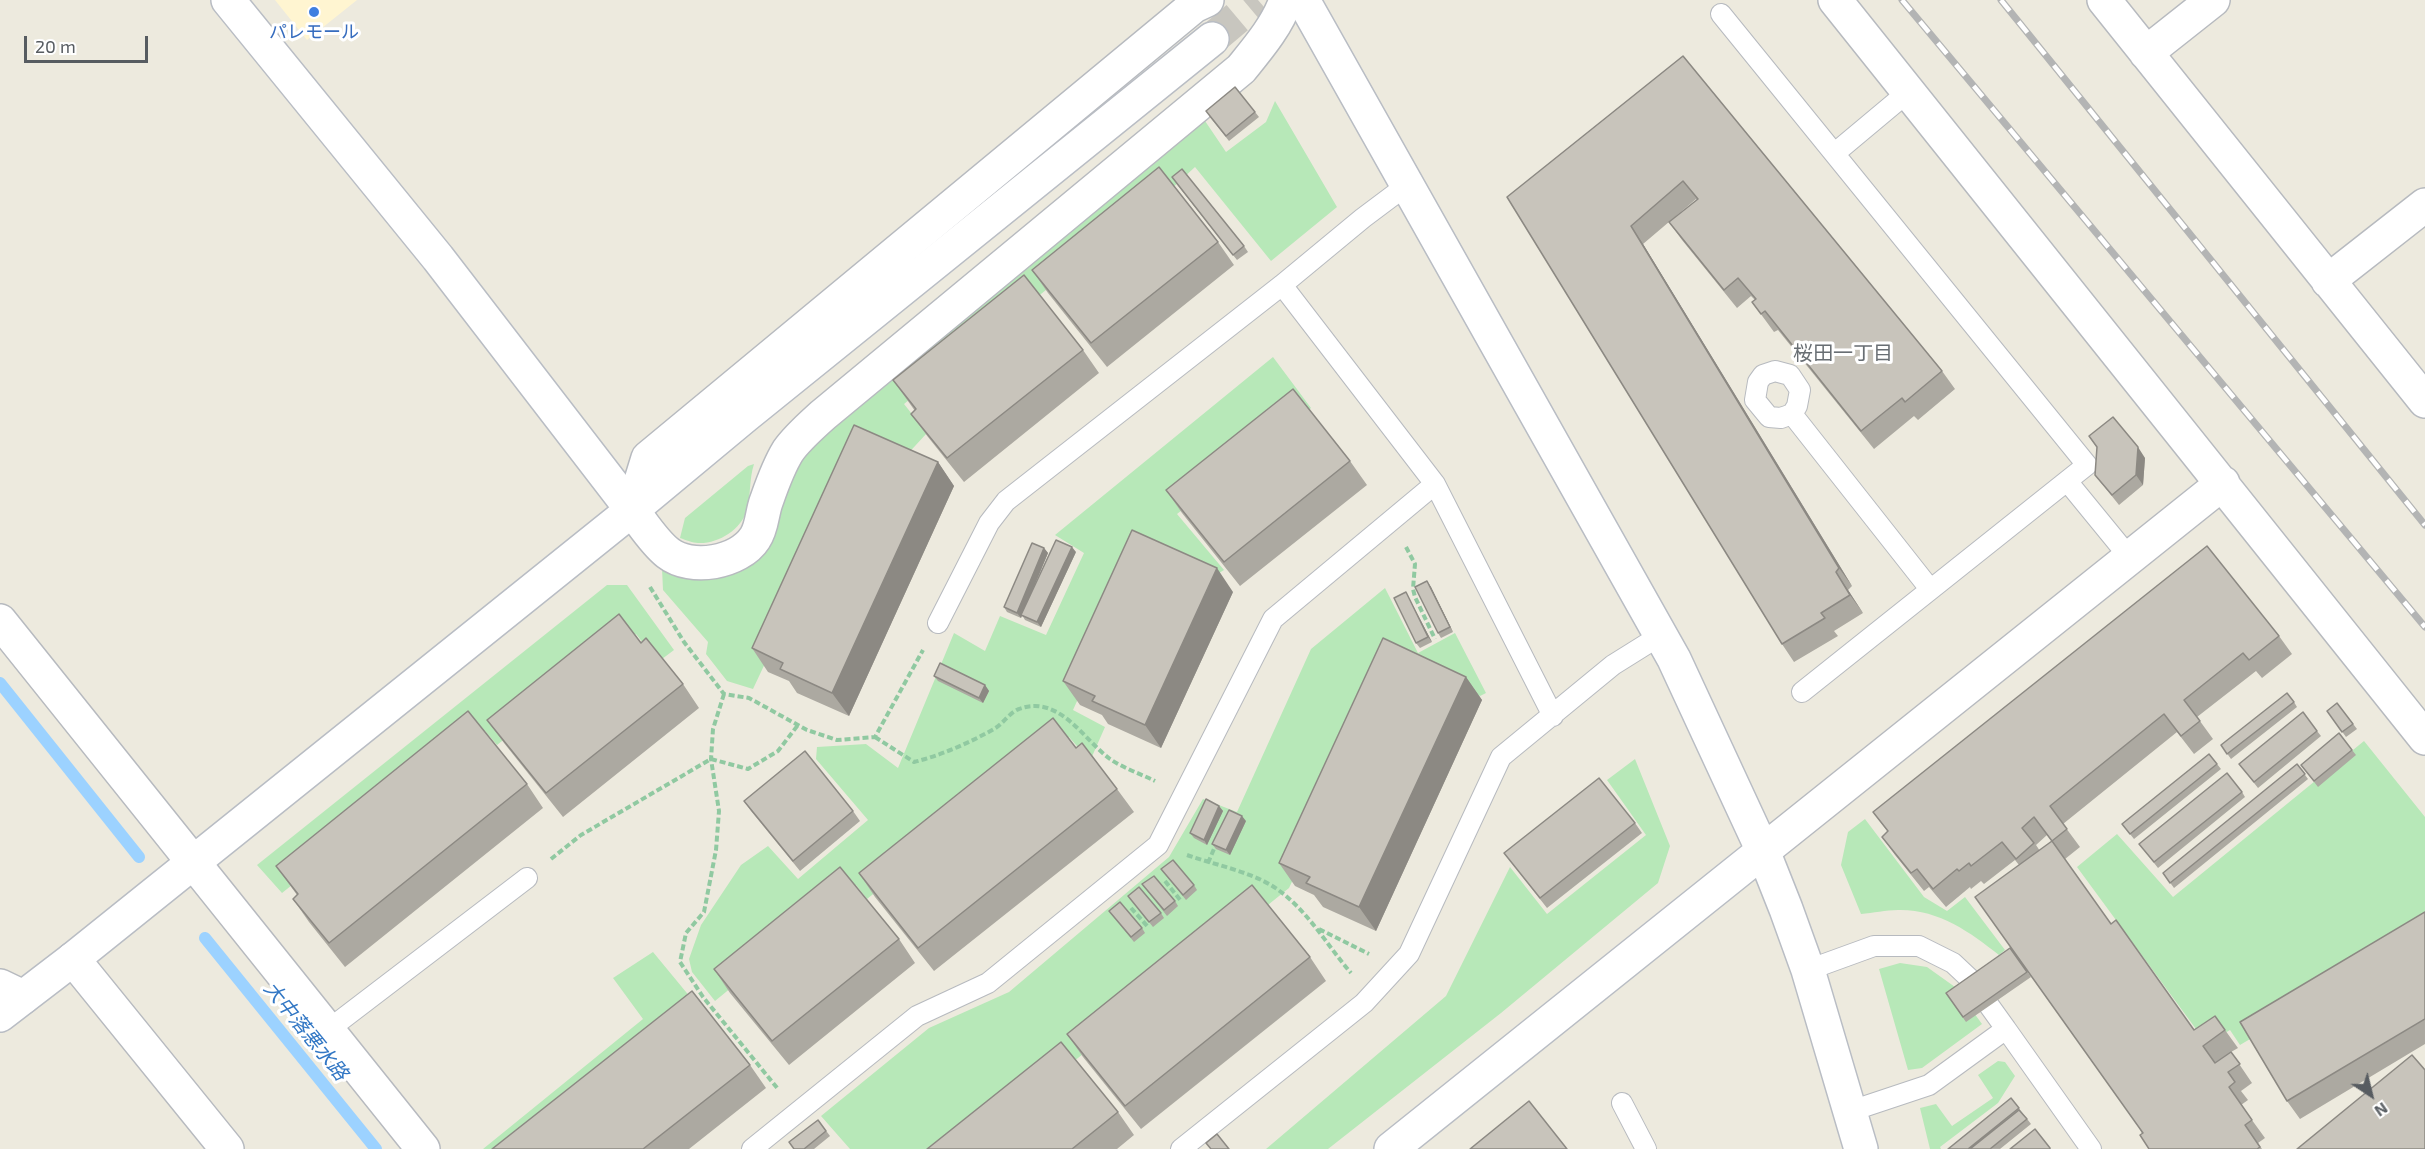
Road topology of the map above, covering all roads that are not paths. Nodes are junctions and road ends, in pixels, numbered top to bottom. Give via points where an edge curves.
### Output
1 (228, 0) edge
2 (1208, 0) edge
3 (1286, 0) edge
4 (1303, 0) edge
5 (1835, 0) edge
6 (2104, 0) edge
7 (2213, 0) edge
8 (1721, 14) dead end
9 (1212, 39) tunnel mouth
10 (2146, 53) junction
11 (1908, 92) junction
12 (1834, 153) junction
13 (1407, 185) junction
14 (2425, 206) edge
15 (2328, 281) junction
16 (1282, 285) junction
17 (2425, 402) edge
18 (1792, 414) dead end
19 (2067, 482) junction
20 (2223, 483) junction
21 (1435, 484) junction
22 (632, 510) junction
23 (2130, 558) junction
24 (1930, 590) junction
25 (0, 621) edge
26 (938, 623) road end
27 (1661, 635) junction
28 (1802, 692) dead end
29 (1553, 716) junction
30 (2425, 738) edge
31 (1763, 851) junction
32 (193, 861) junction
33 (527, 878) road end
34 (72, 959) junction
35 (1808, 970) junction
36 (8, 999) edge
37 (2006, 1029) junction
38 (328, 1030) junction
39 (1622, 1104) dead end
40 (1851, 1111) junction
41 (227, 1149) edge
42 (423, 1149) edge
43 (752, 1149) edge
44 (1181, 1149) edge
45 (1391, 1149) edge
46 (1646, 1149) edge
47 (1861, 1149) edge
48 (2091, 1149) edge

1 - 22 street via 438,258
2 - 22 street via 1194,6 648,458
3 - 22 street via 1264,40 1241,69 805,433 788,451 756,537 743,550 723,559 692,563 670,554
4 - 13 street
5 - 11 street
6 - 10 street
7 - 10 street
8 - 12 lane
9 - 22 street
10 - 15 street
11 - 12 lane
11 - 20 street
12 - 19 lane via 2087,465
13 - 16 lane
13 - 27 street
14 - 15 street
15 - 17 street
16 - 21 lane
16 - 26 lane via 1006,501 989,524
18 - 24 lane
19 - 23 lane
19 - 24 lane
20 - 23 street
20 - 30 street
21 - 29 lane
21 - 43 lane via 1273,619 1158,845 988,983 916,1016
22 - 32 street
23 - 31 street
24 - 28 lane
25 - 32 street
27 - 29 lane via 1613,665
27 - 31 street
29 - 44 lane via 1501,757 1409,954 1371,997
31 - 35 street
31 - 45 street
32 - 34 street
32 - 38 street
33 - 38 lane
34 - 36 street
34 - 41 street
35 - 37 lane via 1874,946 1919,946 1953,963 1971,979
35 - 40 street
37 - 40 lane via 1929,1085
37 - 48 lane
38 - 42 street
39 - 46 lane
40 - 47 street

